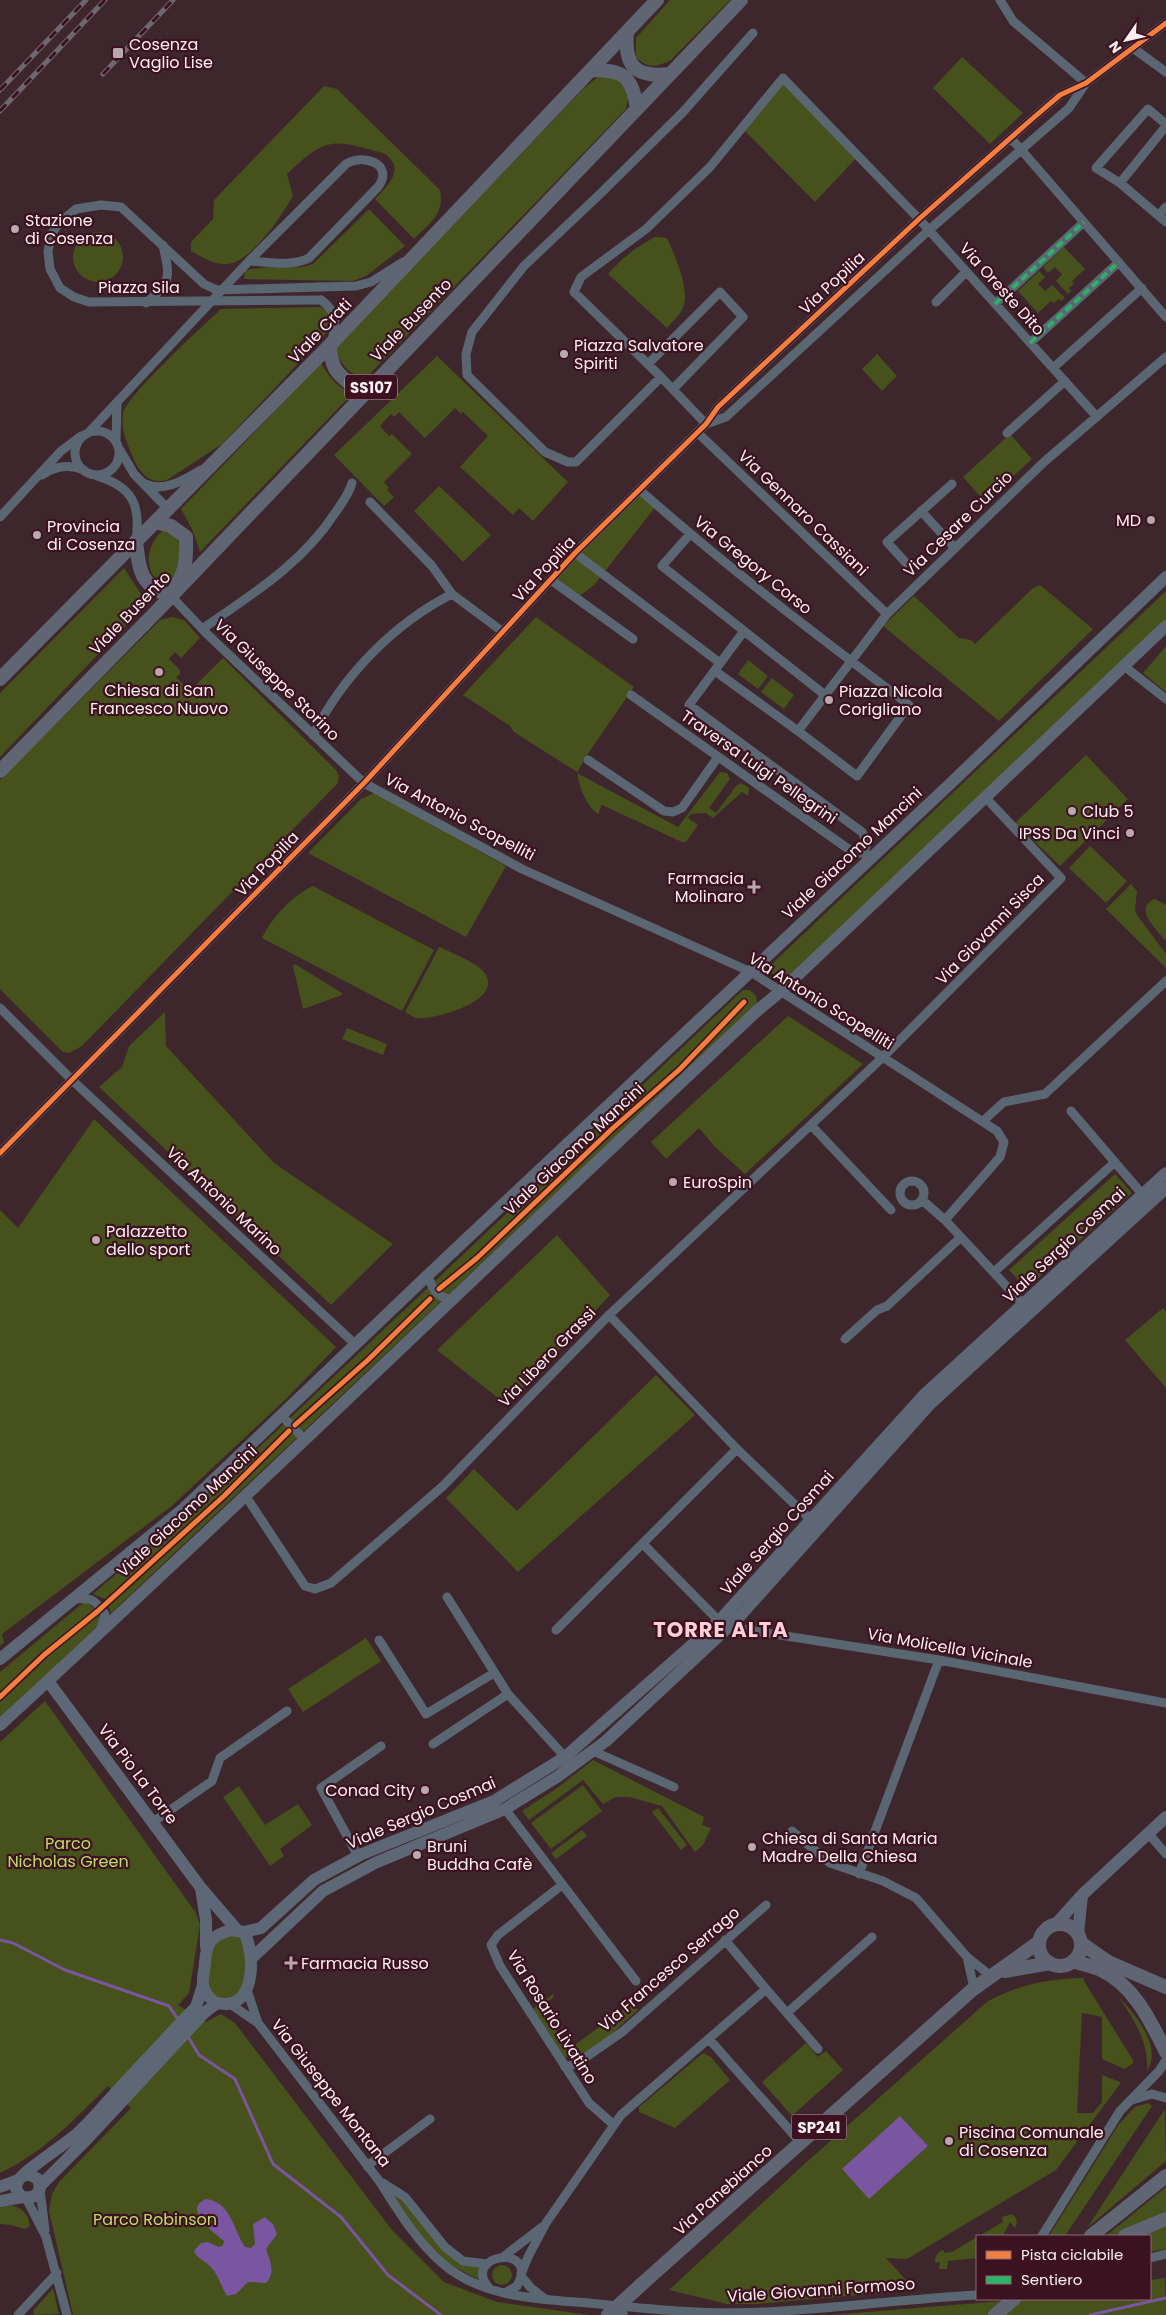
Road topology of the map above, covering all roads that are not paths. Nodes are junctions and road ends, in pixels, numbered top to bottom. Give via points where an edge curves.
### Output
1 (657, 0) edge
2 (741, 0) edge
3 (1000, 0) edge
4 (1166, 24) edge
5 (627, 32) junction
6 (753, 33) dead end
7 (1133, 48) junction
8 (591, 70) junction
9 (1166, 72) edge
10 (670, 74) junction
11 (1086, 83) junction
12 (637, 109) junction
13 (1166, 125) edge
14 (1011, 138) junction
15 (1021, 150) junction
16 (1120, 183) junction
17 (1166, 207) edge
18 (1159, 215) junction
19 (919, 219) junction
20 (1084, 222) junction
21 (1166, 222) edge
22 (929, 230) junction
23 (163, 246) junction
24 (420, 251) junction
25 (250, 261) junction
26 (1119, 262) junction
27 (966, 272) junction
28 (1142, 288) junction
29 (936, 302) dead end
30 (146, 303) junction
31 (995, 304) junction
32 (1166, 317) edge
33 (1030, 343) junction
34 (330, 346) junction
35 (1166, 357) edge
36 (648, 364) junction
37 (1053, 368) junction
38 (661, 377) junction
39 (1065, 381) junction
40 (372, 386) junction
41 (673, 388) junction
42 (116, 403) junction
43 (1096, 417) junction
44 (706, 424) junction
45 (87, 433) junction
46 (698, 433) junction
47 (1007, 433) dead end
48 (118, 444) junction
49 (214, 463) junction
50 (84, 471) junction
51 (95, 475) junction
52 (34, 481) junction
53 (141, 482) junction
54 (352, 483) dead end
55 (952, 484) dead end
56 (640, 490) junction
57 (370, 502) dead end
58 (168, 509) junction
59 (922, 511) junction
60 (0, 517) edge
61 (155, 522) junction
62 (690, 534) junction
63 (186, 537) junction
64 (136, 541) junction
65 (954, 547) junction
66 (575, 553) junction
67 (906, 563) dead end
68 (1166, 576) edge
69 (551, 580) junction
70 (452, 594) junction
71 (171, 596) junction
72 (887, 614) junction
73 (1166, 626) edge
74 (202, 629) junction
75 (744, 631) junction
76 (503, 632) junction
77 (633, 639) dead end
78 (850, 661) junction
79 (720, 663) junction
80 (1124, 666) junction
81 (714, 671) junction
82 (0, 679) edge
83 (631, 695) dead end
84 (825, 695) junction
85 (1166, 700) edge
86 (798, 732) junction
87 (313, 735) junction
88 (718, 757) junction
89 (588, 760) dead end
90 (0, 771) edge
91 (364, 784) junction
92 (985, 798) junction
93 (867, 856) junction
94 (751, 972) junction
95 (1166, 981) edge
96 (781, 991) junction
97 (0, 1008) edge
98 (883, 1057) junction
99 (72, 1080) junction
100 (1071, 1111) dead end
101 (983, 1121) junction
102 (811, 1125) junction
103 (0, 1153) edge
104 (1114, 1162) junction
105 (1166, 1173) edge
106 (1166, 1188) edge
107 (1142, 1195) junction
108 (922, 1200) dead end
109 (891, 1210) dead end
110 (946, 1220) junction
111 (961, 1237) junction
112 (994, 1272) junction
113 (428, 1275) junction
114 (451, 1300) junction
115 (1024, 1304) junction
116 (609, 1315) junction
117 (845, 1339) dead end
118 (355, 1344) junction
119 (282, 1416) junction
120 (304, 1439) junction
121 (737, 1449) junction
122 (245, 1495) junction
123 (815, 1525) junction
124 (643, 1544) junction
125 (447, 1597) dead end
126 (73, 1599) junction
127 (724, 1624) junction
128 (556, 1630) dead end
129 (100, 1631) junction
130 (379, 1640) dead end
131 (0, 1659) edge
132 (939, 1660) junction
133 (494, 1673) junction
134 (48, 1681) junction
135 (508, 1694) junction
136 (1166, 1703) edge
137 (287, 1711) dead end
138 (0, 1724) edge
139 (433, 1744) dead end
140 (381, 1746) dead end
141 (593, 1751) junction
142 (565, 1757) junction
143 (674, 1787) dead end
144 (506, 1809) junction
145 (1166, 1817) edge
146 (153, 1822) junction
147 (792, 1831) dead end
148 (1148, 1833) junction
149 (1166, 1854) edge
150 (358, 1856) junction
151 (859, 1874) junction
152 (562, 1885) junction
153 (201, 1888) junction
154 (1082, 1895) junction
155 (766, 1905) dead end
156 (1056, 1924) junction
157 (240, 1931) junction
158 (872, 1937) dead end
159 (1080, 1939) junction
160 (724, 1940) junction
161 (1040, 1942) junction
162 (206, 1950) junction
163 (967, 1957) junction
164 (252, 1958) junction
165 (1074, 1961) junction
166 (1050, 1963) junction
167 (994, 1974) junction
168 (636, 1982) dead end
169 (203, 1985) junction
170 (1166, 1987) edge
171 (974, 1988) junction
172 (766, 1989) junction
173 (247, 1990) junction
174 (216, 2004) junction
175 (230, 2004) junction
176 (200, 2010) junction
177 (787, 2014) junction
178 (258, 2023) junction
179 (1166, 2037) edge
180 (710, 2039) junction
181 (818, 2050) dead end
182 (1166, 2052) edge
183 (1166, 2056) edge
184 (1166, 2060) edge
185 (565, 2068) junction
186 (1166, 2098) edge
187 (1130, 2100) junction
188 (430, 2119) dead end
189 (614, 2125) junction
190 (84, 2135) junction
191 (800, 2143) junction
192 (367, 2166) junction
193 (1166, 2176) edge
194 (20, 2178) junction
195 (380, 2182) junction
196 (0, 2187) edge
197 (40, 2188) junction
198 (25, 2198) junction
199 (0, 2200) edge
200 (1166, 2218) edge
201 (546, 2223) junction
202 (1043, 2235) edge
203 (1092, 2235) edge
204 (1127, 2235) edge
205 (46, 2237) junction
206 (1166, 2254) edge
207 (503, 2256) junction
208 (1151, 2258) edge
209 (487, 2264) junction
210 (57, 2273) junction
211 (521, 2275) junction
212 (491, 2290) junction
213 (502, 2294) junction
214 (976, 2295) edge
215 (546, 2300) junction
216 (1013, 2300) edge
217 (623, 2308) edge
218 (18, 2315) edge
219 (67, 2315) edge
220 (608, 2315) edge
221 (995, 2315) edge

1 - 5 main road, Viale Crati
2 - 10 main road, Viale Busento / SS107
3 - 11 street via 1013,21
4 - 7 street, Via Popilia
5 - 8 main road, Viale Crati
5 - 10 main road via 626,51 634,67 648,74
6 - 38 street via 683,112 524,266 472,332 466,354 467,375 545,452 568,462 576,462
7 - 9 street
7 - 11 street, Via Popilia
8 - 12 main road via 612,70 622,74 632,88
8 - 24 main road, Viale Crati
10 - 12 main road, Viale Busento / SS107
11 - 14 street, Via Popilia via 1060,95
11 - 15 street, Via Popilia via 1070,108
12 - 40 main road, Viale Busento / SS107
13 - 16 street
13 - 16 street via 1148,109 1096,168
14 - 15 street
14 - 19 street, Via Popilia
15 - 20 street
15 - 22 street, Via Popilia
16 - 18 street
17 - 18 street
18 - 21 street
19 - 22 street, Via Oreste Dito
19 - 36 street, Via Oreste Dito via 782,78 710,167 646,229 575,285 574,292
19 - 44 street, Via Popilia via 718,407
20 - 26 street
20 - 31 street
22 - 27 street, Via Oreste Dito
22 - 44 street, Via Popilia via 726,417
23 - 24 street, Piazza Sila, bridge via 204,284 217,290 356,286 371,282
23 - 30 street, bridge via 168,279
23 - 30 street, Piazza Sila, bridge via 121,207 101,205 76,209 51,235 50,269 60,288 88,302
24 - 34 main road, Viale Crati
25 - 25 street via 346,164 360,159 378,164 383,180 378,187 309,258 288,263
25 - 42 street
26 - 28 street
26 - 33 street
27 - 29 street
27 - 31 street, Via Oreste Dito
28 - 32 street
28 - 37 street
30 - 34 street, Piazza Sila, bridge via 321,300 330,307 335,318
31 - 33 street, Via Oreste Dito
33 - 37 street, Via Oreste Dito
34 - 40 main road via 331,362 338,375 353,386
34 - 49 main road, Viale Crati
35 - 43 street, Via Cesare Curcio
36 - 38 street
36 - 41 street via 720,292 744,317
37 - 39 street, Via Oreste Dito
38 - 41 street
39 - 43 street, Via Oreste Dito
39 - 47 street
40 - 71 main road, Viale Busento / SS107
41 - 44 street
42 - 45 street
42 - 48 street
43 - 65 street, Via Cesare Curcio
44 - 46 street, Via Popilia
45 - 48 street via 104,431
45 - 50 street via 79,440 75,453
45 - 52 street via 60,451
46 - 56 street, Via Popilia
46 - 72 street, Via Gennaro Cassiani
48 - 51 street via 120,454 114,468
48 - 53 street via 127,465
49 - 53 street via 170,485 155,487
49 - 58 main road, Viale Crati
50 - 51 street
50 - 52 street via 73,466 60,467
51 - 64 street via 116,483 133,498 138,520
52 - 60 street
53 - 58 street
54 - 74 street via 350,492 329,524 301,556 272,581
55 - 59 street
56 - 62 street, Via Gregory Corso
56 - 66 street, Via Popilia
57 - 70 street via 432,566
58 - 61 main road, Viale Crati
58 - 63 main road
59 - 65 street
59 - 67 street via 887,542
61 - 63 main road via 171,526
61 - 64 main road, Viale Crati
62 - 75 street via 662,566
62 - 78 street, Via Gregory Corso
63 - 71 main road via 187,563
64 - 71 main road via 138,565 146,580 155,591
64 - 82 main road, Viale Crati
65 - 72 street, Via Cesare Curcio
66 - 69 street, Via Popilia
66 - 79 street
68 - 93 street, Viale Giacomo Mancini
69 - 76 street, Via Popilia
69 - 77 street
70 - 76 street
70 - 87 street via 436,602 388,639 351,675
71 - 74 street, Via Giuseppe Storino
71 - 90 main road, Viale Busento / SS107
72 - 78 street, Via Cesare Curcio
73 - 80 street, Viale Giacomo Mancini
74 - 87 street, Via Giuseppe Storino
75 - 79 street
75 - 84 street
76 - 91 street, Via Popilia
78 - 84 street
78 - 86 street via 910,705 857,776
79 - 81 street
80 - 85 street
80 - 92 street, Viale Giacomo Mancini
81 - 86 street
81 - 93 street via 689,705 862,832 867,842
83 - 88 street, Traversa Luigi Pellegrini
84 - 86 street
87 - 91 street, Via Giuseppe Storino
88 - 89 street via 682,808 673,812 664,812
88 - 93 street, Traversa Luigi Pellegrini via 854,853
91 - 94 street, Via Antonio Scopelliti via 522,868
91 - 99 street, Via Popilia
92 - 96 street, Viale Giacomo Mancini
92 - 98 street, Via Giovanni Sisca via 1061,878
93 - 94 street, Viale Giacomo Mancini
94 - 96 street, Via Antonio Scopelliti
94 - 113 street, Viale Giacomo Mancini
95 - 101 street via 1045,1094 1004,1102
96 - 98 street, Via Antonio Scopelliti
96 - 114 street, Viale Giacomo Mancini
97 - 99 street, Via Antonio Marino
98 - 101 street, Via Antonio Scopelliti
98 - 102 street, Via Libero Grassi
99 - 103 street, Via Popilia
99 - 118 street, Via Antonio Marino
100 - 104 street
101 - 110 street, Via Antonio Scopelliti via 1002,1137 1000,1157
102 - 109 street
102 - 116 street, Via Libero Grassi
104 - 107 street
104 - 112 street
105 - 107 street, Viale Sergio Cosmai
106 - 123 street, Viale Sergio Cosmai via 930,1404
107 - 115 street, Viale Sergio Cosmai
108 - 110 street
110 - 111 street
111 - 112 street
111 - 117 street via 888,1306 877,1310
112 - 115 street
113 - 114 street via 432,1288 440,1297
113 - 118 street, Viale Giacomo Mancini
114 - 120 street, Viale Giacomo Mancini
115 - 123 street, Viale Sergio Cosmai via 924,1395
116 - 121 street
116 - 122 street, Via Libero Grassi via 443,1486 331,1583 315,1588 305,1586
118 - 119 street, Viale Giacomo Mancini
119 - 120 street
119 - 126 street, Viale Giacomo Mancini via 182,1510
120 - 122 street, Viale Giacomo Mancini
121 - 123 street
121 - 124 street
122 - 129 street, Viale Giacomo Mancini
123 - 127 street, Viale Sergio Cosmai
124 - 127 street
124 - 128 street
125 - 133 street
126 - 129 street via 91,1598 98,1604 105,1614
126 - 131 street, Viale Giacomo Mancini
127 - 132 street, Via Molicella Vicinale
127 - 141 street, Viale Sergio Cosmai
127 - 142 street, Viale Sergio Cosmai
129 - 134 street, Viale Giacomo Mancini
130 - 133 street via 426,1714
132 - 136 street, Via Molicella Vicinale
132 - 151 street
133 - 135 street
134 - 138 street, Viale Giacomo Mancini
134 - 146 street, Via Pio La Torre
135 - 139 street
135 - 142 street
137 - 146 street via 220,1758 212,1781
140 - 150 street via 321,1788
141 - 143 street
141 - 144 street, Viale Sergio Cosmai
142 - 150 street, Viale Sergio Cosmai via 494,1801
144 - 152 street
144 - 164 street, Viale Sergio Cosmai via 375,1863 323,1891
145 - 148 street
146 - 153 street, Via Pio La Torre
147 - 151 street via 830,1863
148 - 149 street
148 - 154 street
150 - 157 street, Viale Sergio Cosmai via 314,1880 261,1928
151 - 163 street via 883,1881 916,1898
152 - 168 street
152 - 185 street, Via Rosario Livatino via 498,1935 492,1945 500,1966
153 - 157 street, Via Pio La Torre
153 - 162 street, Via Pio La Torre
154 - 156 street
154 - 159 street
155 - 160 street, Via Francesco Serrago
156 - 159 main road via 1069,1926
156 - 161 main road via 1045,1931
157 - 162 street via 217,1934
157 - 164 street via 249,1942
158 - 177 street
159 - 165 main road via 1078,1956
159 - 170 main road via 1108,1962
160 - 172 street
160 - 185 street, Via Francesco Serrago via 622,2032
161 - 166 main road via 1042,1954
161 - 167 main road, Via Panebianco
162 - 169 street
163 - 167 street
163 - 171 street
164 - 173 street
165 - 166 main road via 1062,1966
165 - 182 main road via 1100,1969 1126,1988 1151,2020
166 - 167 main road, Via Panebianco
167 - 171 main road, Via Panebianco / SP241
169 - 174 street via 206,1994
169 - 176 street
171 - 191 main road, Via Panebianco / SP241
172 - 177 street
172 - 180 street
173 - 175 street
173 - 178 street, Via Giuseppe Montana
174 - 175 street
174 - 176 street
175 - 178 street, Via Giuseppe Montana
176 - 190 street
177 - 181 street
178 - 192 street, Via Giuseppe Montana
179 - 182 main road
180 - 189 street via 621,2115
180 - 191 street
182 - 183 main road
184 - 187 street
185 - 189 street, Via Rosario Livatino via 589,2103
186 - 187 street via 1152,2094
187 - 202 street
188 - 192 street
189 - 201 street
190 - 194 street
190 - 197 street
191 - 217 main road, Via Panebianco / SP241, bridge via 643,2283
192 - 195 street, Via Giuseppe Montana
193 - 203 main road
194 - 196 street
194 - 197 street via 28,2174 35,2176
194 - 198 street via 16,2188
195 - 209 street, Via Giuseppe Montana via 405,2197 445,2247 463,2260
195 - 212 street, Via Giuseppe Montana via 442,2263
197 - 198 street via 33,2198
197 - 205 street
198 - 199 street
198 - 205 street
200 - 204 main road
201 - 207 street
201 - 211 street
205 - 210 street
206 - 208 street
207 - 209 street
207 - 211 street via 513,2260
209 - 212 street via 484,2280
210 - 218 street
210 - 219 street
211 - 213 street via 517,2286
211 - 215 street
212 - 213 street
213 - 215 street, Viale Giovanni Formoso
214 - 215 street, Viale Giovanni Formoso via 765,2312 675,2311
216 - 221 main road
217 - 220 main road, Via Panebianco / SP241, bridge

